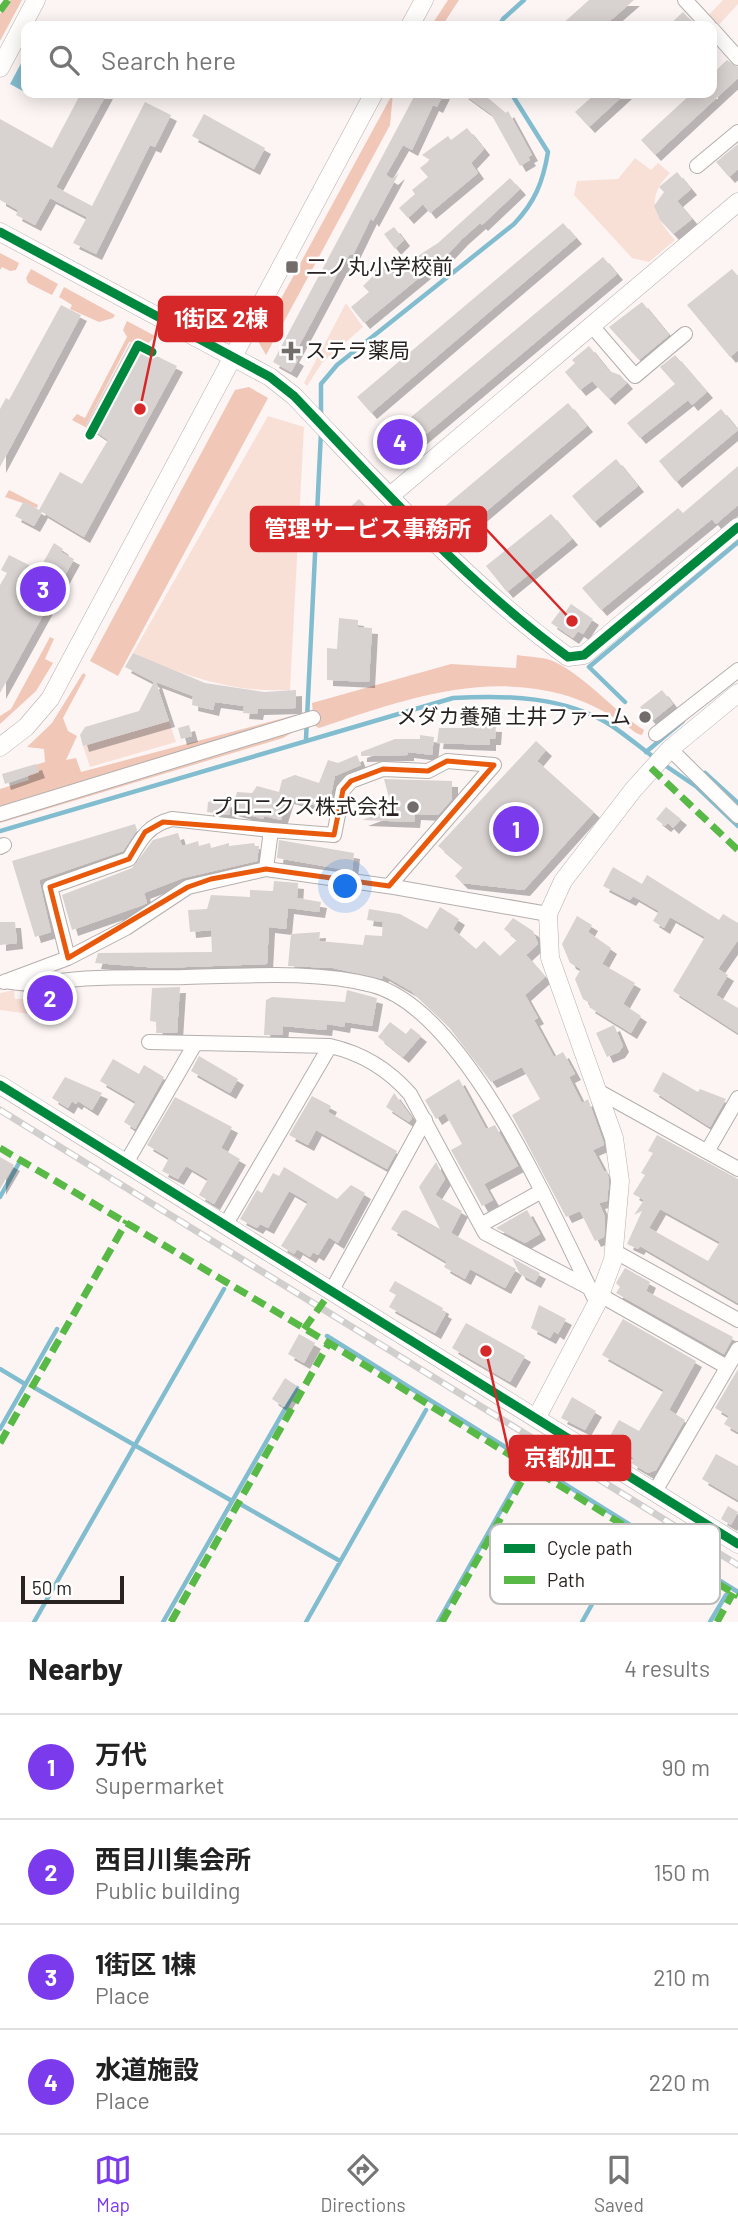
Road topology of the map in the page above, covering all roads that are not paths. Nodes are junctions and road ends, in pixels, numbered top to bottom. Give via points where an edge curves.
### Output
1 (36, 0) edge
2 (424, 0) edge
3 (685, 0) edge
4 (25, 21) edge
5 (413, 21) edge
6 (704, 21) edge
7 (21, 28) edge
8 (717, 36) edge
9 (738, 58) edge
10 (0, 68) edge
11 (371, 98) edge
12 (738, 132) edge
13 (697, 166) dead end
14 (738, 202) edge
15 (0, 232) edge
16 (592, 326) junction
17 (685, 334) dead end
18 (231, 357) junction
19 (390, 496) junction
20 (738, 527) edge
21 (738, 670) edge
22 (738, 693) edge
23 (313, 718) dead end
24 (656, 734) dead end
25 (0, 747) edge
26 (663, 756) junction
27 (0, 814) edge
28 (738, 816) edge
29 (271, 830) junction
30 (265, 869) junction
31 (389, 886) junction
32 (548, 914) junction
33 (68, 958) junction
34 (3, 983) edge
35 (149, 1042) dead end
36 (195, 1044) junction
37 (330, 1046) junction
38 (0, 1085) edge
39 (598, 1091) junction
40 (738, 1098) edge
41 (425, 1119) junction
42 (708, 1150) junction
43 (126, 1163) junction
44 (738, 1169) edge
45 (540, 1192) junction
46 (486, 1222) dead end
47 (226, 1224) junction
48 (614, 1251) junction
49 (332, 1290) junction
50 (595, 1295) junction
51 (738, 1320) edge
52 (733, 1361) edge
53 (537, 1417) junction
54 (654, 1493) junction
55 (708, 1524) edge
56 (720, 1531) edge
57 (737, 1541) edge

1 - 4 street
2 - 5 street
3 - 6 street
7 - 10 street
8 - 9 street
11 - 18 street
12 - 13 street
14 - 16 street
15 - 18 street
16 - 17 street via 635,376
16 - 19 street
18 - 19 street via 270,377
18 - 25 street via 50,699 26,727
19 - 20 street via 516,619 568,657 576,658
21 - 24 street
22 - 26 street
23 - 27 street
26 - 28 street
26 - 32 street via 563,881
29 - 30 street
29 - 31 street via 334,835 343,790 351,781 383,769 428,771 447,761 494,765
29 - 33 street via 163,822 145,832 129,859 50,887
30 - 31 street
30 - 33 street via 188,887
31 - 32 street
32 - 39 street via 550,958
33 - 34 street
34 - 45 street via 286,976 374,985 429,1019 458,1050 505,1124
35 - 36 street
36 - 37 street
36 - 43 street
37 - 41 street via 350,1051 398,1081
37 - 47 street
38 - 43 street
39 - 42 street
39 - 48 street via 618,1157
40 - 42 street
41 - 49 street
41 - 50 street via 485,1233
42 - 44 street
43 - 47 street
45 - 46 street
45 - 50 street
47 - 49 street
48 - 50 street
48 - 51 street
49 - 53 street
50 - 52 street
50 - 53 street
52 - 54 street
53 - 54 street
54 - 55 street
56 - 57 street

